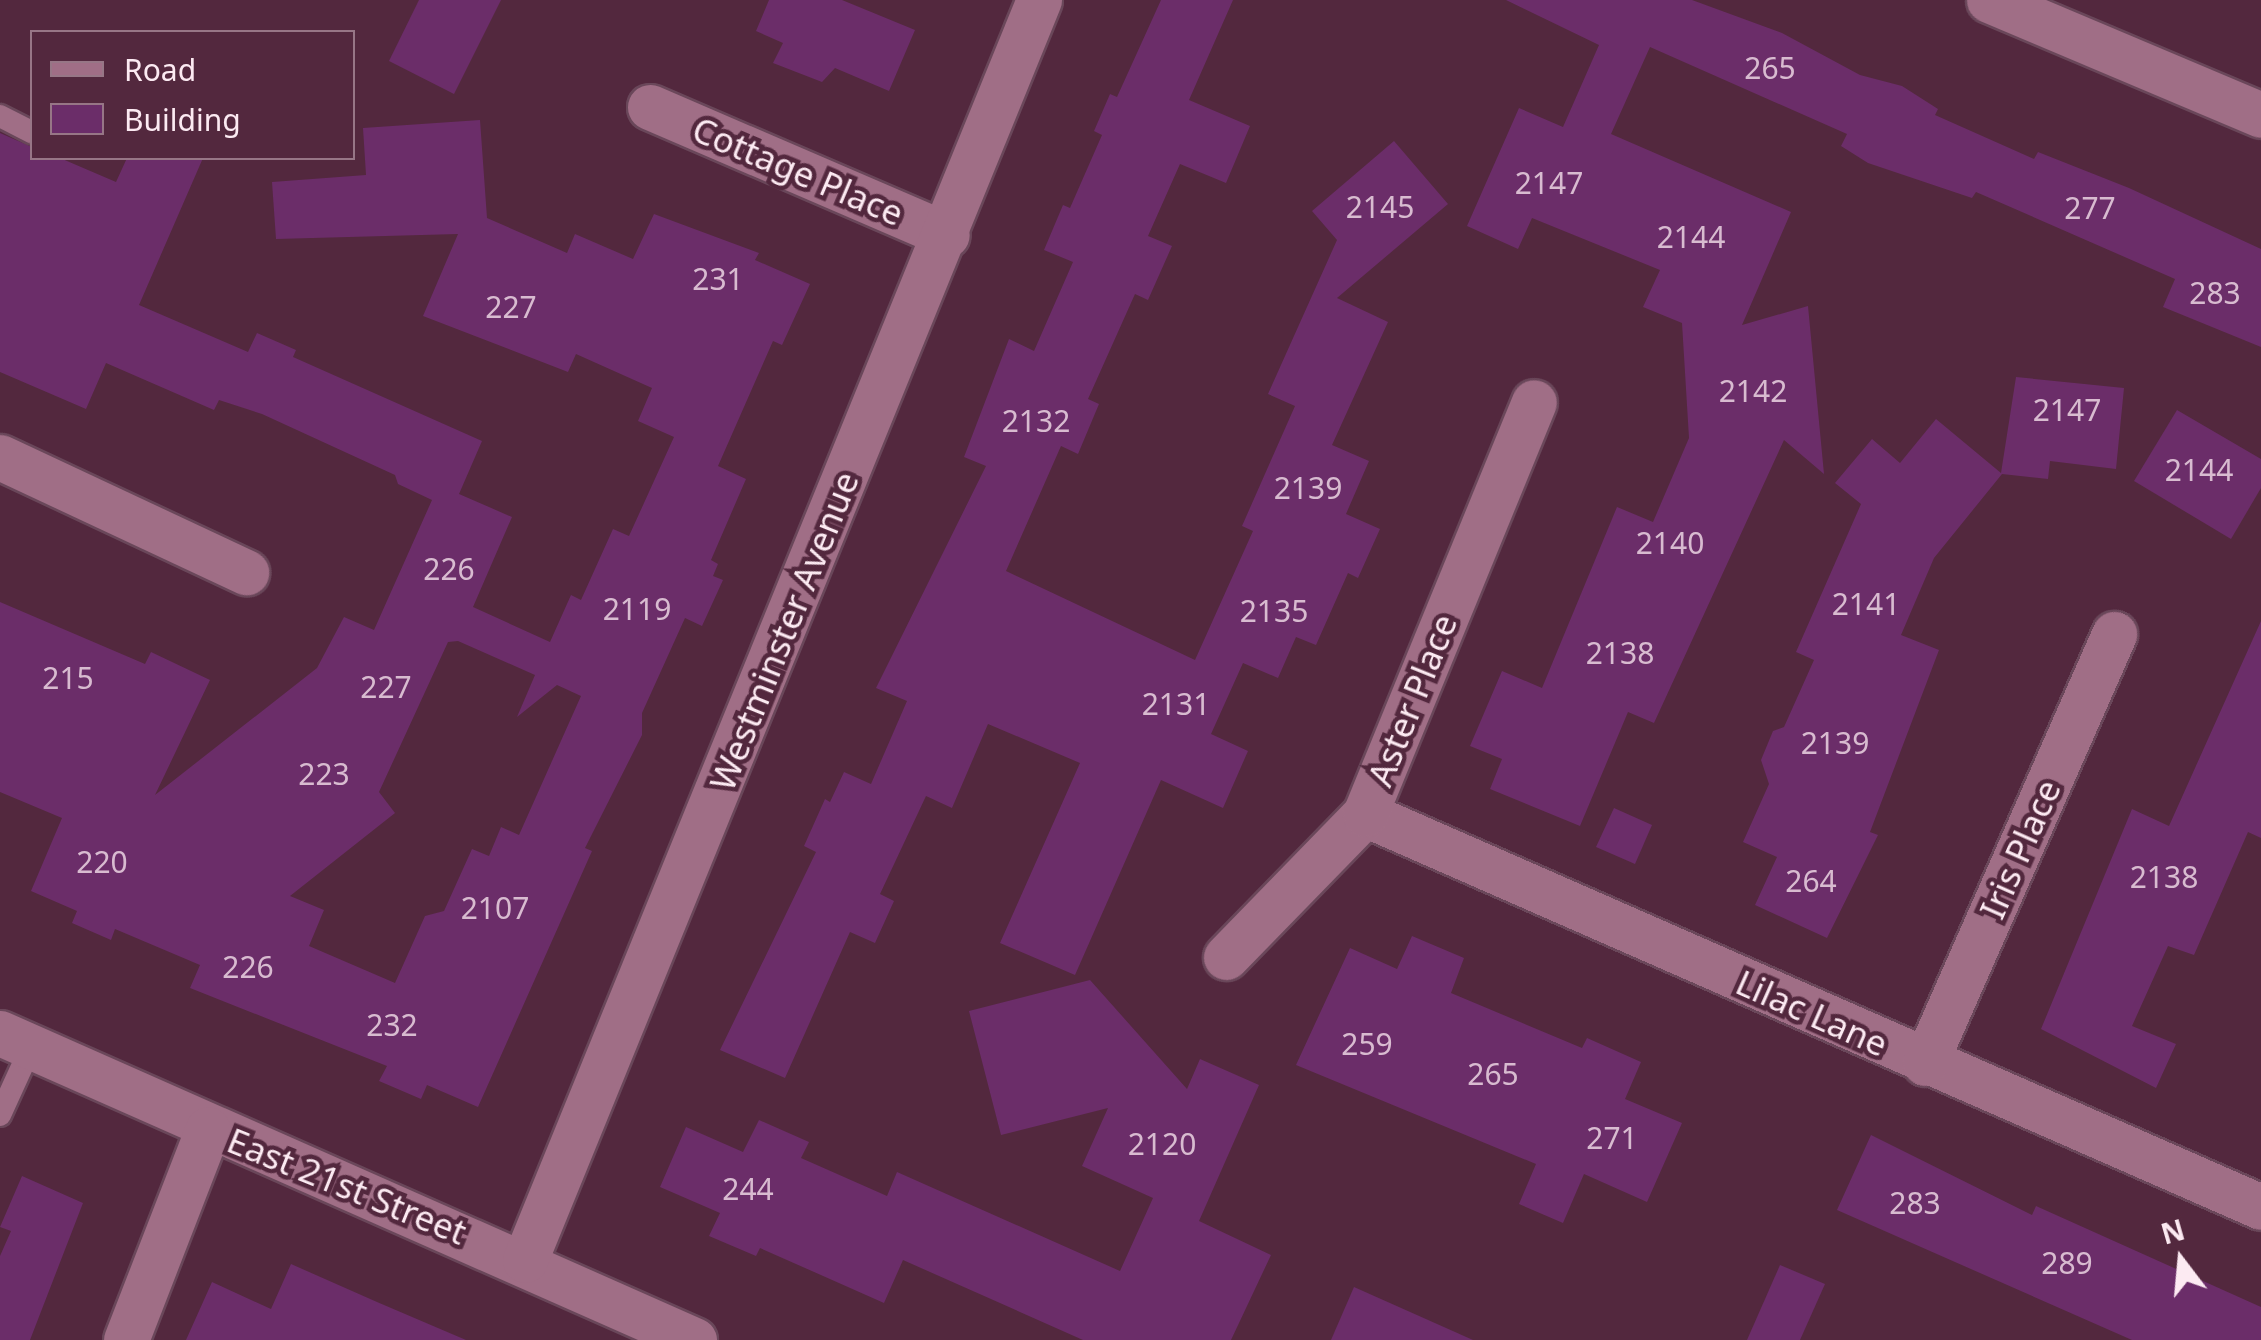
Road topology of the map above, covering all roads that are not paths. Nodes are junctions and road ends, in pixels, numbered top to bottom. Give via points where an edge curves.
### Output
1 (1039, 0) edge
2 (1988, 0) edge
3 (650, 107) dead end
4 (0, 116) edge
5 (2261, 116) edge
6 (30, 131) edge
7 (947, 235) junction
8 (1534, 402) dead end
9 (0, 457) edge
10 (246, 572) dead end
11 (2114, 634) dead end
12 (1365, 814) junction
13 (1226, 956) dead end
14 (16, 1040) edge
15 (1926, 1063) junction
16 (0, 1115) edge
17 (208, 1129) junction
18 (2261, 1206) edge
19 (525, 1260) junction
20 (126, 1340) edge
21 (694, 1340) edge

1 - 7 street, Westminster Avenue
2 - 5 street
3 - 7 street, Cottage Place
4 - 6 lane
7 - 19 street, Westminster Avenue
8 - 12 street, Aster Place
9 - 10 street
11 - 15 street, Iris Place
12 - 13 street, Aster Place
12 - 15 street, Lilac Lane
14 - 16 lane
14 - 17 street, East 21st Street
15 - 18 street, Lilac Lane
17 - 19 street, East 21st Street
17 - 20 street
19 - 21 street, East 21st Street

